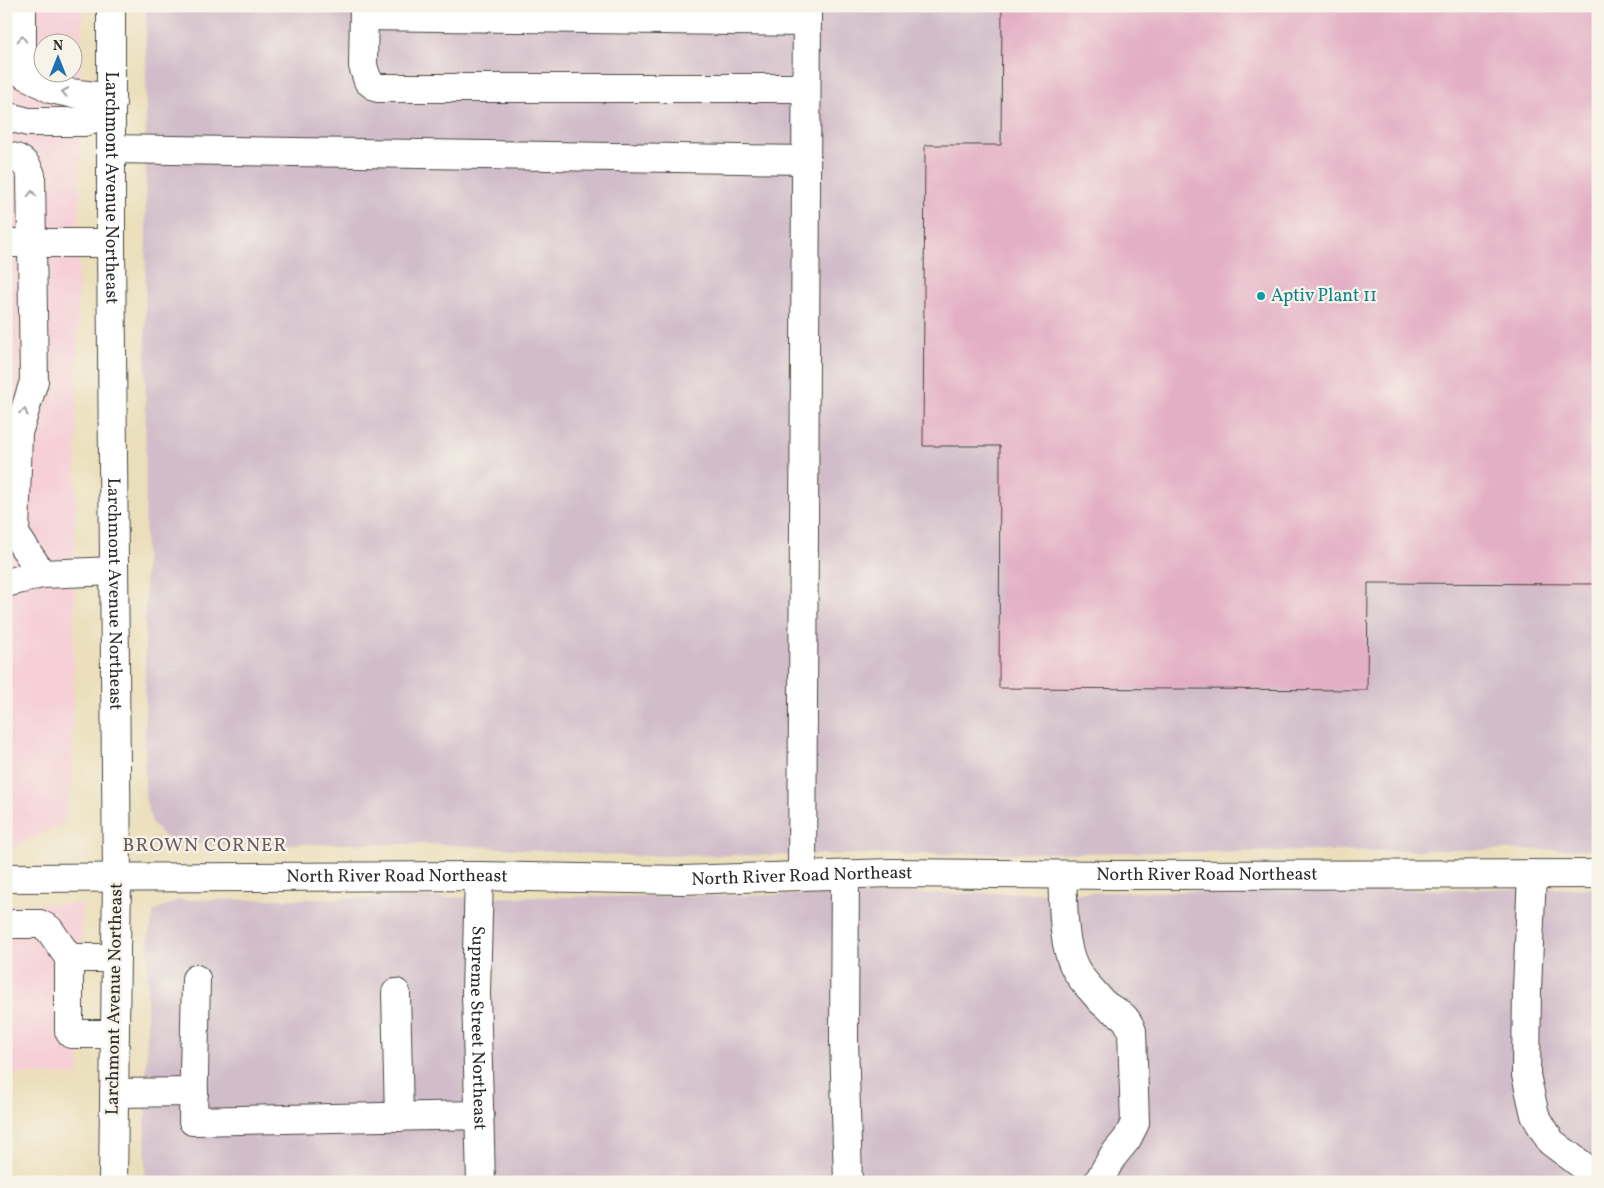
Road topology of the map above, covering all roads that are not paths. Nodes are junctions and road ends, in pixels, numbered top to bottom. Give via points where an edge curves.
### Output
1 (22, 6) edge
2 (112, 6) edge
3 (364, 11) edge
4 (806, 14) edge
5 (14, 68) edge
6 (806, 88) junction
7 (112, 104) junction
8 (6, 116) edge
9 (111, 149) junction
10 (6, 156) edge
11 (805, 160) junction
12 (19, 243) edge
13 (111, 243) junction
14 (114, 571) junction
15 (42, 574) junction
16 (6, 583) edge
17 (845, 874) junction
18 (1532, 874) junction
19 (1598, 874) edge
20 (1062, 875) junction
21 (479, 876) junction
22 (802, 876) junction
23 (117, 877) junction
24 (6, 878) edge
25 (6, 924) edge
26 (69, 958) junction
27 (116, 958) junction
28 (196, 979) dead end
29 (396, 993) dead end
30 (115, 1034) junction
31 (194, 1092) junction
32 (114, 1093) junction
33 (480, 1115) junction
34 (399, 1117) junction
35 (1598, 1177) edge
36 (1100, 1180) edge
37 (113, 1182) edge
38 (482, 1182) edge
39 (848, 1182) edge

5 -> 1 street
2 - 7 street, Larchmont Avenue Northeast
3 - 4 street
3 - 6 street via 363,66 368,81 377,88
4 - 6 street
7 -> 5 street via 95,96 51,89
6 - 11 street
7 - 8 street via 99,116 85,122 28,122
7 - 9 street, Larchmont Avenue Northeast
9 - 11 street
9 - 13 street, Larchmont Avenue Northeast
12 -> 10 street via 32,175 24,162
11 - 22 street
12 - 13 street
15 -> 12 street via 16,534 18,433 34,381
13 - 14 street, Larchmont Avenue Northeast
14 - 15 street
14 - 23 street, Larchmont Avenue Northeast
15 - 16 street
17 - 20 street, North River Road Northeast
17 - 22 street, North River Road Northeast
17 - 39 street via 844,1039
18 - 19 street, North River Road Northeast
18 - 20 street, North River Road Northeast
18 - 35 street via 1526,1075 1535,1115 1551,1142
20 - 36 street via 1065,934 1074,966 1105,1005 1127,1019 1132,1031 1135,1123
21 - 22 street, North River Road Northeast via 682,880
21 - 23 street, North River Road Northeast
21 - 33 street, Supreme Street Northeast via 476,992
23 - 24 street, North River Road Northeast
23 - 27 street, Larchmont Avenue Northeast
25 - 26 street via 40,924 49,929
26 - 27 street
26 - 30 street via 69,1031 71,1034
27 - 30 street, Larchmont Avenue Northeast
28 - 31 street
29 - 34 street
30 - 32 street, Larchmont Avenue Northeast
31 - 32 street
31 - 34 street via 193,1121
32 - 37 street, Larchmont Avenue Northeast
33 - 34 street
33 - 38 street, Supreme Street Northeast

